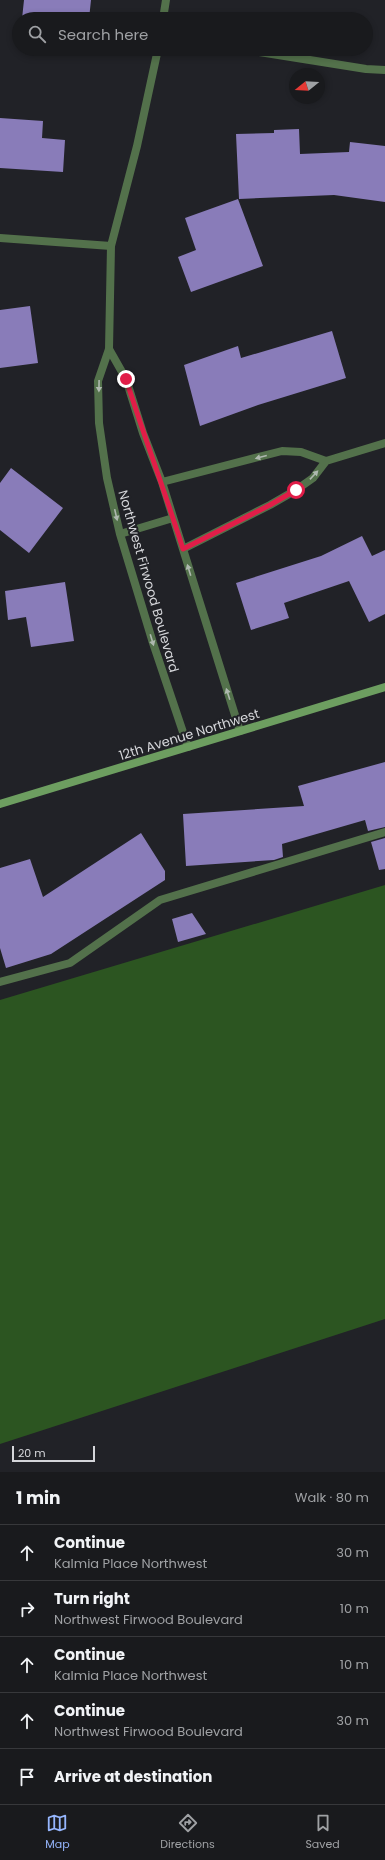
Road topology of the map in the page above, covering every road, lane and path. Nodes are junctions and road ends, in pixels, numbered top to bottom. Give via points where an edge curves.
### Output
1 (166, 0) edge
2 (164, 12) edge
3 (156, 56) edge
4 (285, 56) edge
5 (385, 70) edge
6 (0, 238) edge
7 (110, 246) junction
8 (109, 349) junction
9 (385, 443) edge
10 (326, 461) junction
11 (162, 482) junction
12 (173, 518) junction
13 (120, 534) junction
14 (183, 549) junction
15 (385, 687) edge
16 (240, 731) junction
17 (188, 747) junction
18 (0, 804) edge
19 (385, 832) edge
20 (0, 982) edge

1 - 2 street
3 - 7 street, Northwest Firwood Boulevard via 137,146
4 - 5 street
6 - 7 street
7 - 8 street, Northwest Firwood Boulevard
8 - 11 street via 126,379
8 -> 13 street, Northwest Firwood Boulevard via 98,381 99,423 107,478
9 - 10 street
10 -> 11 street via 301,452 282,451
14 -> 10 street via 296,490 313,478
11 - 12 street
12 - 13 street
12 - 14 street
13 -> 17 street, Northwest Firwood Boulevard
16 -> 14 street
15 - 16 street, 12th Avenue Northwest
16 - 17 street, 12th Avenue Northwest
17 - 18 street, 12th Avenue Northwest
19 - 20 street via 160,900 70,964

